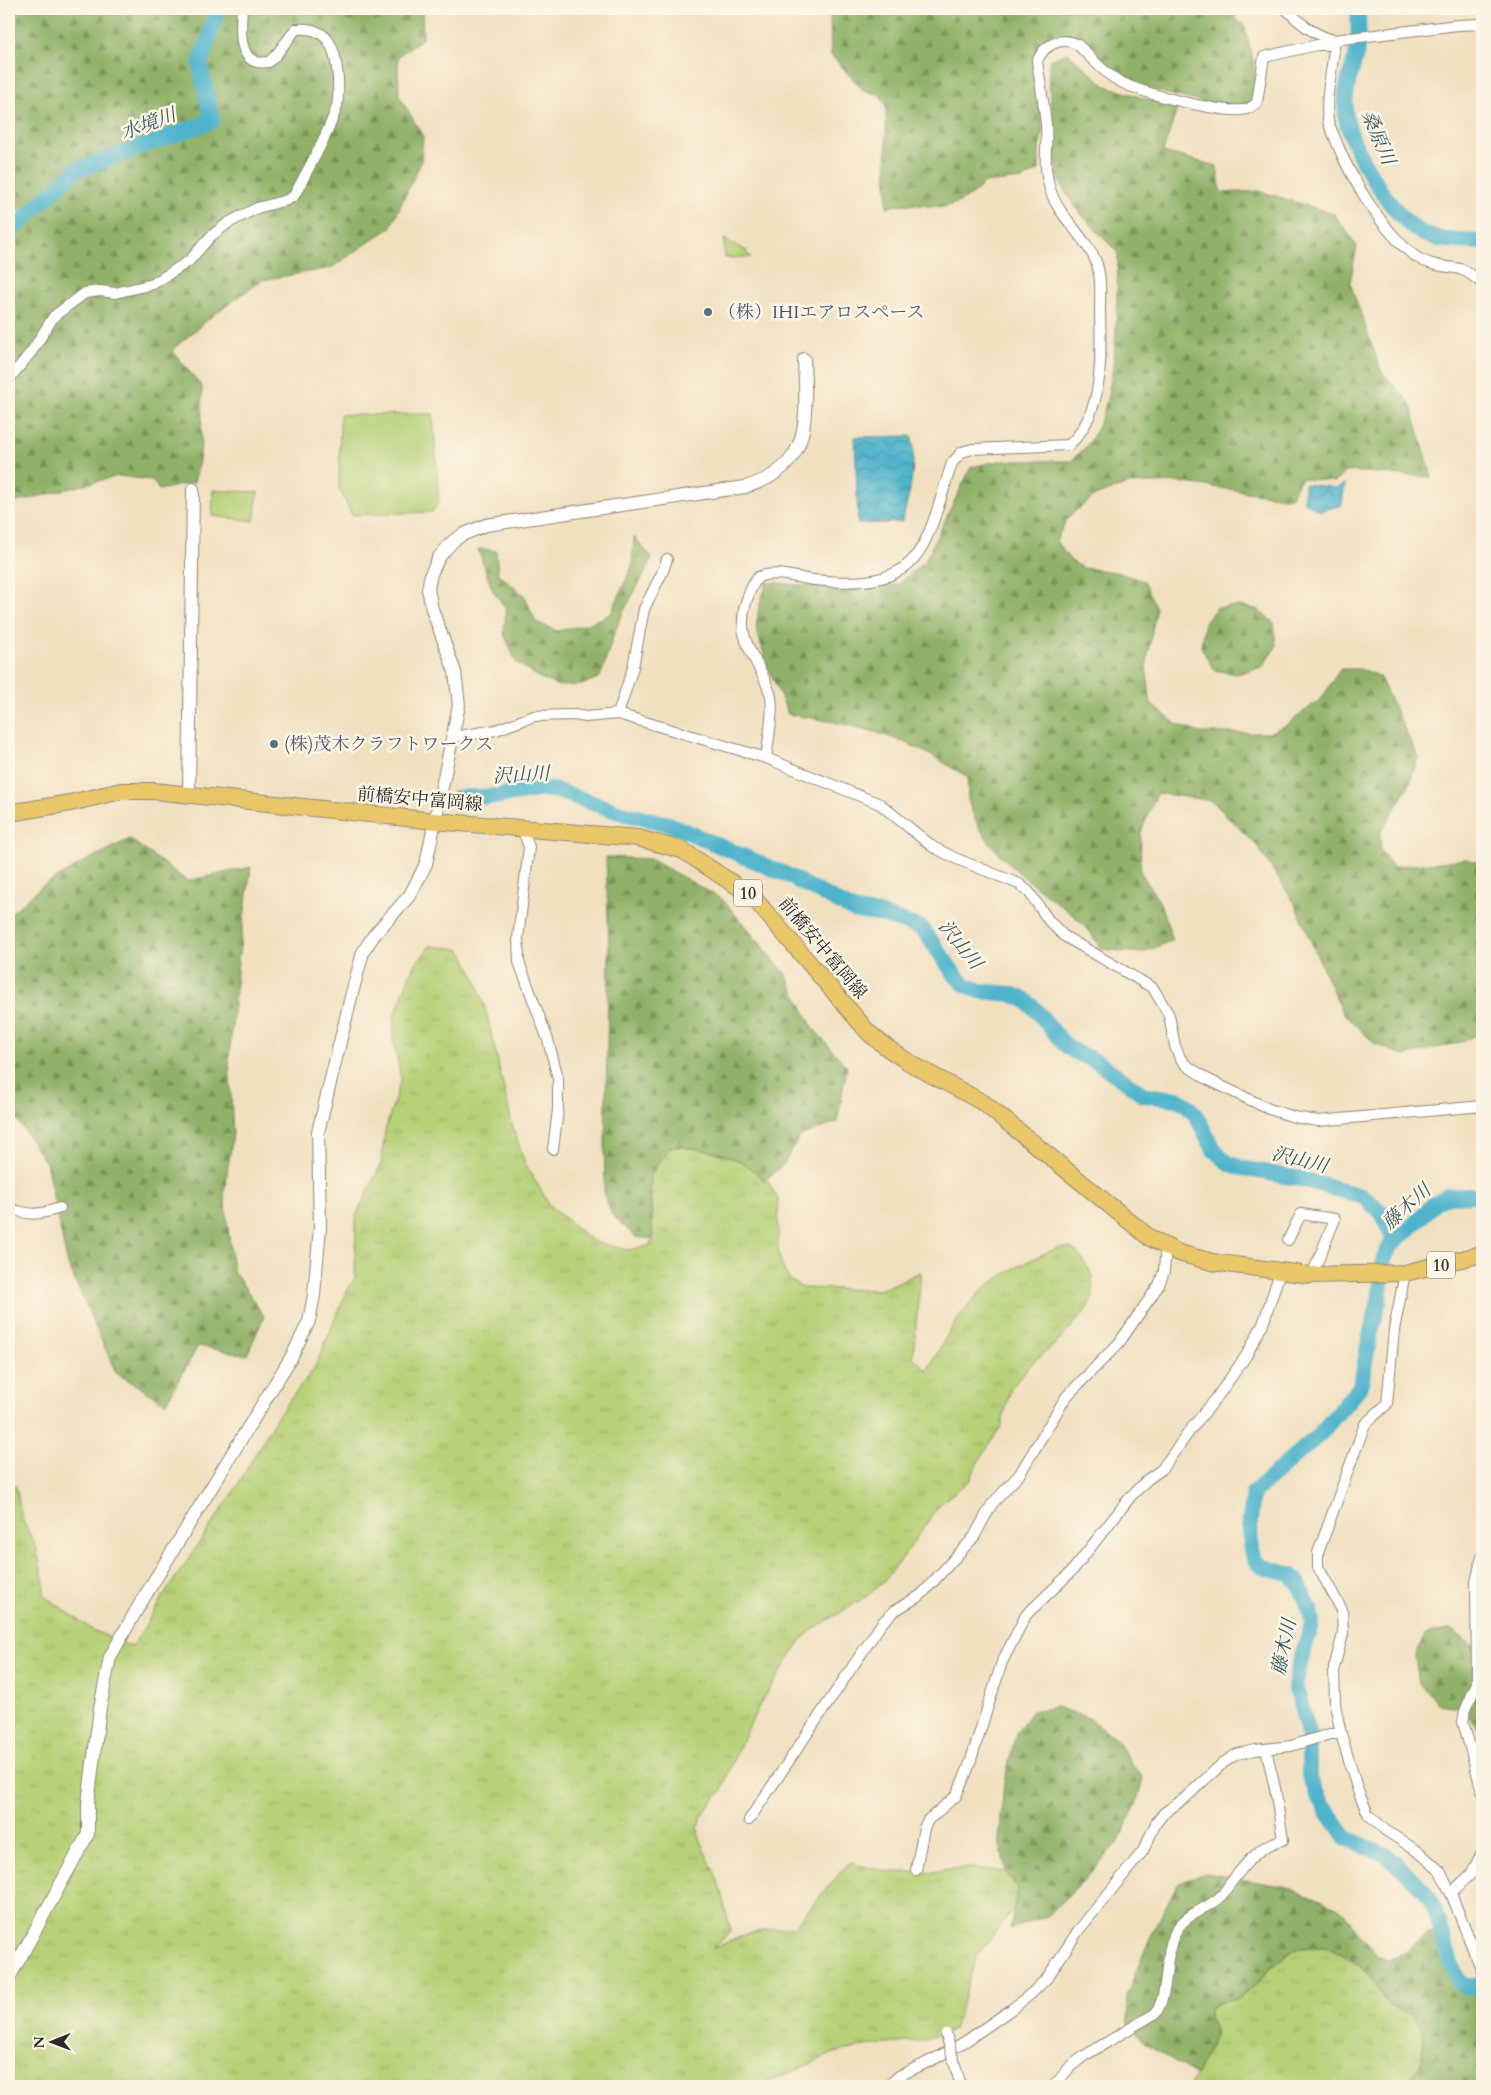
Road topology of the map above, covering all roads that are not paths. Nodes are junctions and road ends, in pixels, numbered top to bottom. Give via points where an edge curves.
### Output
1 (242, 9) edge
2 (1286, 9) edge
3 (1482, 24) edge
4 (1334, 42) junction
5 (1482, 284) edge
6 (804, 359) dead end
7 (9, 380) edge
8 (193, 489) dead end
9 (667, 559) dead end
10 (618, 714) junction
11 (453, 737) junction
12 (766, 758) junction
13 (189, 796) junction
14 (9, 813) edge
15 (435, 821) junction
16 (522, 828) junction
17 (1482, 1106) edge
18 (553, 1149) dead end
19 (9, 1208) edge
20 (60, 1208) dead end
21 (1288, 1240) dead end
22 (1166, 1246) junction
23 (1482, 1254) edge
24 (1280, 1272) junction
25 (1402, 1273) junction
26 (1312, 1275) junction
27 (1482, 1556) edge
28 (1341, 1734) junction
29 (1266, 1749) junction
30 (1482, 1791) edge
31 (749, 1820) dead end
32 (1482, 1853) edge
33 (916, 1870) dead end
34 (1451, 1893) junction
35 (1482, 1972) edge
36 (9, 1978) edge
37 (946, 2034) dead end
38 (888, 2086) edge
39 (961, 2086) edge
40 (1054, 2086) edge

1 - 7 street via 244,49 249,58 257,62 269,62 276,56 296,28 313,30 332,44 336,54 337,104 294,196 257,208 228,223 188,261 153,284 115,293 85,293 54,316
2 - 4 street via 1307,29
3 - 4 street
4 - 5 street via 1328,120 1356,184 1394,235 1417,257 1435,266 1461,270
4 - 12 street via 1264,58 1258,102 1243,110 1219,110 1126,84 1114,78 1070,41 1056,41 1042,51 1037,61 1046,126 1044,164 1050,191 1095,259 1098,271 1101,342 1094,402 1078,436 1069,445 972,449 956,458 917,556 890,576 870,581 830,582 780,575 758,578 745,607 742,627 748,648 771,694
6 - 11 street via 805,417 797,451 789,462 764,481 745,487 486,525 453,541 439,557 428,589 437,626 455,672 459,705
8 - 13 street
9 - 10 street via 644,609
10 - 11 street via 534,716 496,730
10 - 12 street
11 - 15 street
12 - 17 street via 880,804 933,847 1019,884 1064,936 1153,988 1169,1015 1174,1046 1180,1058 1207,1079 1242,1097 1294,1117 1318,1121
13 - 14 main road, 前橋安中富岡線 / 10 via 154,791 121,792
13 - 15 main road, 前橋安中富岡線 / 10
15 - 16 main road, 前橋安中富岡線 / 10
15 - 36 street via 419,881 363,952 352,993 318,1132 320,1227 314,1295 301,1341 110,1657 89,1794 88,1834
16 - 18 street via 529,847 518,938 519,962 548,1040 558,1078
16 - 22 main road, 前橋安中富岡線 / 10 via 638,838 682,850 695,857 752,896 887,1050 985,1104 1150,1238
19 - 20 street via 27,1214
21 - 26 street via 1301,1214 1335,1219
22 - 24 main road, 前橋安中富岡線 / 10 via 1212,1262
22 - 31 street via 1159,1285 1119,1342 1066,1397 1019,1475 992,1504 974,1536 921,1595 894,1611 882,1623
23 - 25 main road, 10
24 - 26 main road, 前橋安中富岡線 / 10
24 - 33 street via 1263,1324 1216,1400 1161,1470 1132,1496 1072,1571 1026,1615 1002,1662 968,1769 956,1796 928,1820 924,1828
25 - 26 main road, 前橋安中富岡線 / 10
25 - 28 street via 1387,1404 1365,1424 1318,1553 1318,1567 1342,1610 1343,1634 1334,1668 1335,1704
27 - 30 street via 1476,1582 1477,1684 1464,1711 1463,1722
28 - 29 street
28 - 34 street via 1368,1814 1430,1861
29 - 38 street via 1237,1754 1164,1813 1143,1851 1078,1931 1047,1978 1032,1993 966,2041 899,2076
29 - 40 street via 1283,1840 1268,1844 1254,1854 1222,1896 1180,1923 1169,1952 1162,2004 1156,2013 1084,2056
32 - 34 street via 1471,1874
34 - 35 street
37 - 39 street, bridge

